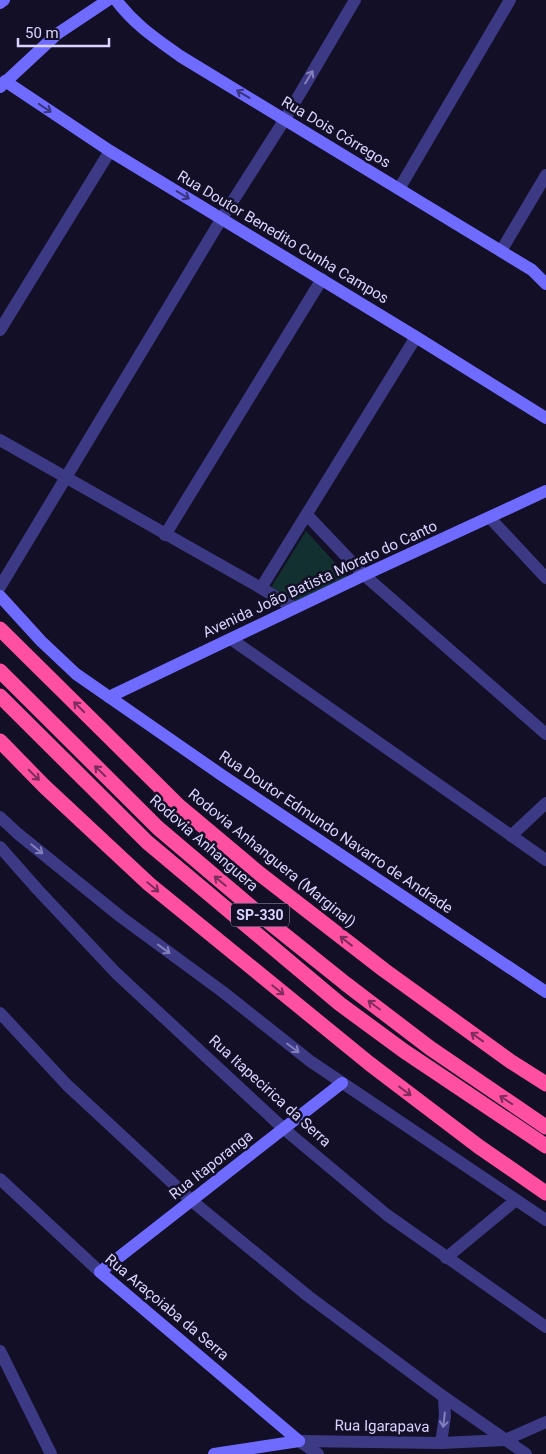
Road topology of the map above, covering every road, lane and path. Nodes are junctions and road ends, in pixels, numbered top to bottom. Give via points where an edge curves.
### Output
1 (4, 0) edge
2 (108, 0) edge
3 (116, 0) edge
4 (355, 0) edge
5 (510, 0) edge
6 (0, 3) edge
7 (2, 84) edge
8 (285, 119) junction
9 (110, 151) junction
10 (546, 175) edge
11 (399, 189) junction
12 (222, 218) junction
13 (501, 251) junction
14 (322, 279) junction
15 (546, 284) edge
16 (0, 330) edge
17 (416, 337) junction
18 (546, 418) edge
19 (0, 440) edge
20 (66, 477) junction
21 (546, 491) edge
22 (307, 516) junction
23 (490, 518) junction
24 (165, 535) junction
25 (364, 575) junction
26 (546, 578) edge
27 (0, 587) edge
28 (262, 588) junction
29 (0, 596) edge
30 (294, 608) junction
31 (0, 629) edge
32 (230, 639) junction
33 (0, 671) edge
34 (0, 696) edge
35 (109, 698) junction
36 (546, 734) edge
37 (0, 741) edge
38 (546, 803) edge
39 (0, 817) edge
40 (511, 836) junction
41 (0, 847) edge
42 (546, 860) edge
43 (546, 992) edge
44 (0, 1013) edge
45 (404, 1050) junction
46 (342, 1082) junction
47 (546, 1084) edge
48 (546, 1128) edge
49 (284, 1129) junction
50 (546, 1146) edge
51 (546, 1157) edge
52 (0, 1179) edge
53 (546, 1193) edge
54 (192, 1200) junction
55 (516, 1200) junction
56 (546, 1220) edge
57 (446, 1258) junction
58 (100, 1272) junction
59 (546, 1328) edge
60 (0, 1351) edge
61 (444, 1397) junction
62 (546, 1422) edge
63 (505, 1440) junction
64 (299, 1441) junction
65 (364, 1442) junction
66 (440, 1443) junction
67 (51, 1454) edge
68 (214, 1454) edge
69 (318, 1454) edge
70 (356, 1454) edge
71 (526, 1454) edge

1 - 6 street
2 - 7 street via 57,34
8 -> 3 street, Rua Dois Córregos via 180,56 128,16
8 -> 4 street
5 - 11 street
7 -> 9 street, Rua Doutor Benedito Cunha Campos
8 - 11 street, Rua Dois Córregos
8 - 12 street
9 -> 12 street, Rua Doutor Benedito Cunha Campos
9 - 16 street
10 - 13 street
11 - 13 street, Rua Dois Córregos
12 - 14 street, Rua Doutor Benedito Cunha Campos
12 - 20 street
13 - 15 street, Rua Dois Córregos via 532,270
14 - 17 street, Rua Doutor Benedito Cunha Campos
14 - 24 street
17 - 18 street, Rua Doutor Benedito Cunha Campos
17 - 22 street
19 - 20 street
20 - 24 street
20 - 27 street
21 - 23 street, Avenida João Batista Morato do Canto
22 - 25 street
22 - 28 street
23 - 25 street, Avenida João Batista Morato do Canto
23 - 26 street
24 - 28 street
25 - 30 street, Avenida João Batista Morato do Canto
25 - 36 street
28 - 30 street
29 - 35 street, Rua Doutor Edmundo Navarro de Andrade via 69,668
30 - 32 street, Avenida João Batista Morato do Canto
47 -> 31 highway, Rodovia Anhanguera (Marginal) via 384,970 260,874 179,806
32 - 35 street, Avenida João Batista Morato do Canto
32 - 40 street
48 -> 33 highway, Rodovia Anhanguera / SP-330 via 430,1048 270,923 158,828
34 - 45 highway, SP-330 via 147,842 340,1004
35 - 43 street, Rua Doutor Edmundo Navarro de Andrade
37 -> 53 highway via 149,884 370,1064
38 - 40 street
39 -> 46 street via 121,917
40 - 42 street
41 - 49 street, Rua Itapecirica da Serra via 116,973
44 - 54 street via 67,1085
45 - 50 highway, SP-330
45 - 51 highway
46 - 49 street, Rua Itaporanga
46 - 55 street
49 - 54 street, Rua Itaporanga
49 - 57 street, Rua Itapecirica da Serra
52 - 58 street, Rua Araçoiaba da Serra
54 - 58 street, Rua Itaporanga
54 - 61 street via 308,1296
55 - 56 street
55 - 57 street
57 - 59 street, Rua Itapecirica da Serra
58 - 64 street, Rua Araçoiaba da Serra
60 - 67 street
61 - 63 street
61 -> 66 street via 445,1416
62 - 63 street, Rua Igarapava
63 - 66 street, Rua Igarapava
63 - 71 street
64 - 65 street, Rua Igarapava
64 - 68 street, Rua Igarapava
64 - 69 street, Rua Araçoiaba da Serra
65 - 66 street, Rua Igarapava
65 - 70 street

